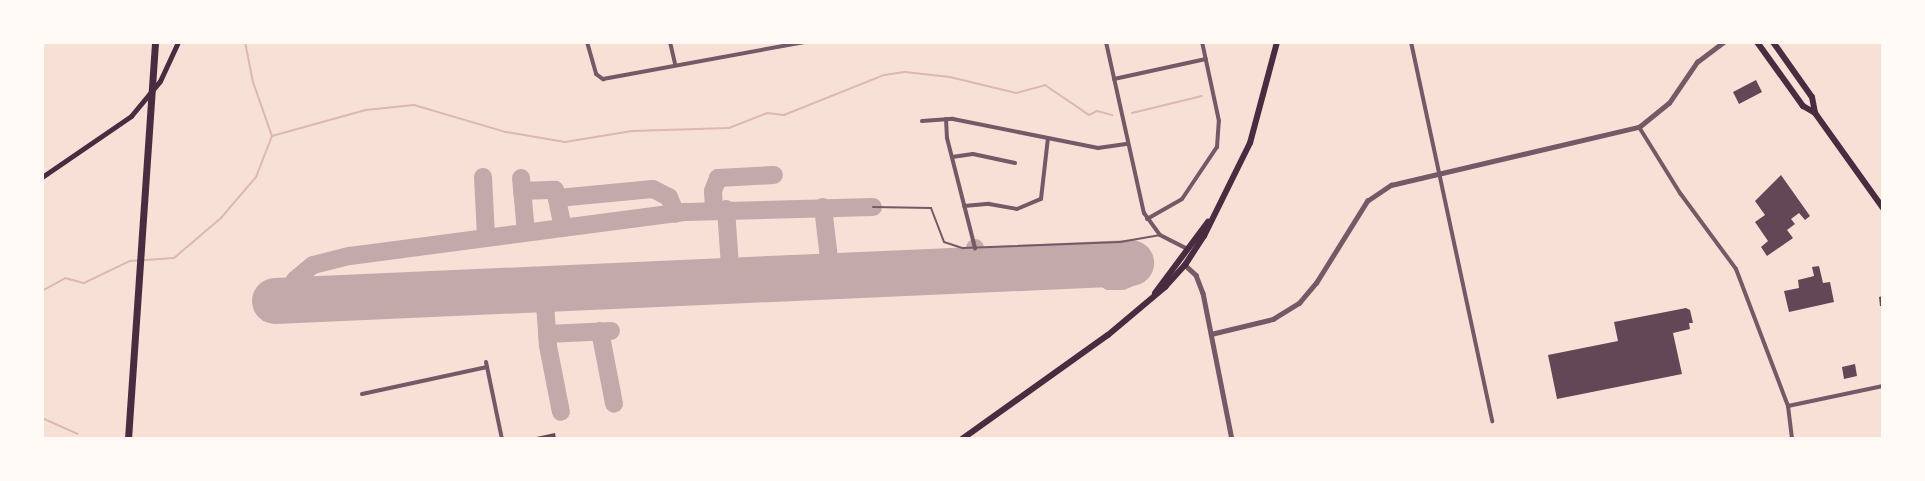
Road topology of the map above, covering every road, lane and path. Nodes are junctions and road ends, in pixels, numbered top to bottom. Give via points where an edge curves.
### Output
1 (155, 42) edge
2 (178, 42) edge
3 (587, 42) edge
4 (670, 42) edge
5 (805, 42) edge
6 (1106, 42) edge
7 (1202, 42) edge
8 (1277, 42) edge
9 (1410, 42) edge
10 (1724, 42) edge
11 (1757, 42) edge
12 (1773, 42) edge
13 (781, 44) edge
14 (1206, 59) junction
15 (675, 64) junction
16 (1114, 79) junction
17 (1815, 112) junction
18 (946, 119) junction
19 (922, 122) dead end
20 (1640, 127) junction
21 (1048, 138) junction
22 (1128, 144) junction
23 (952, 157) junction
24 (1015, 163) dead end
25 (1438, 172) junction
26 (42, 177) edge
27 (964, 206) junction
28 (873, 207) dead end
29 (1883, 208) edge
30 (1212, 217) junction
31 (1147, 219) junction
32 (1160, 235) junction
33 (975, 248) junction
34 (1187, 249) junction
35 (1185, 265) junction
36 (1153, 296) junction
37 (1211, 334) junction
38 (486, 362) dead end
39 (487, 367) junction
40 (1883, 386) edge
41 (362, 394) dead end
42 (1788, 406) junction
43 (1492, 421) dead end
44 (128, 439) edge
45 (502, 439) edge
46 (962, 439) edge
47 (1232, 439) edge
48 (1792, 439) edge

1 - 44 highway
2 - 26 main road via 147,98 105,135
3 - 15 street via 596,74 603,79
4 - 15 street
5 - 13 street
6 - 16 street
7 - 14 street
8 - 30 main road via 1250,144
9 - 25 street
10 - 20 street via 1697,62 1669,103
11 - 17 main road via 1803,106
12 - 17 main road via 1812,97
13 - 15 street via 723,59
14 - 16 street
14 - 31 street via 1219,121 1217,147 1182,199
16 - 22 street
17 - 29 main road
18 - 19 street
18 - 21 street
18 - 23 street
20 - 25 street
20 - 42 street via 1680,193 1736,269
21 - 22 street via 1098,148
21 - 27 street via 1043,192 1033,205
22 - 31 street
23 - 24 street via 973,154
23 - 27 street
25 - 37 street via 1385,188 1367,201 1316,283 1292,309 1273,319
25 - 43 street
27 - 33 street
28 - 33 lane via 930,208 944,242
30 - 34 main road
30 - 35 main road
31 - 32 street
32 - 33 lane via 1120,242
32 - 34 street
34 - 36 main road
35 - 36 main road
35 - 37 street via 1201,287
36 - 46 main road via 1080,356
37 - 47 street
38 - 39 street
39 - 41 street
39 - 45 street
40 - 42 street
42 - 48 street

